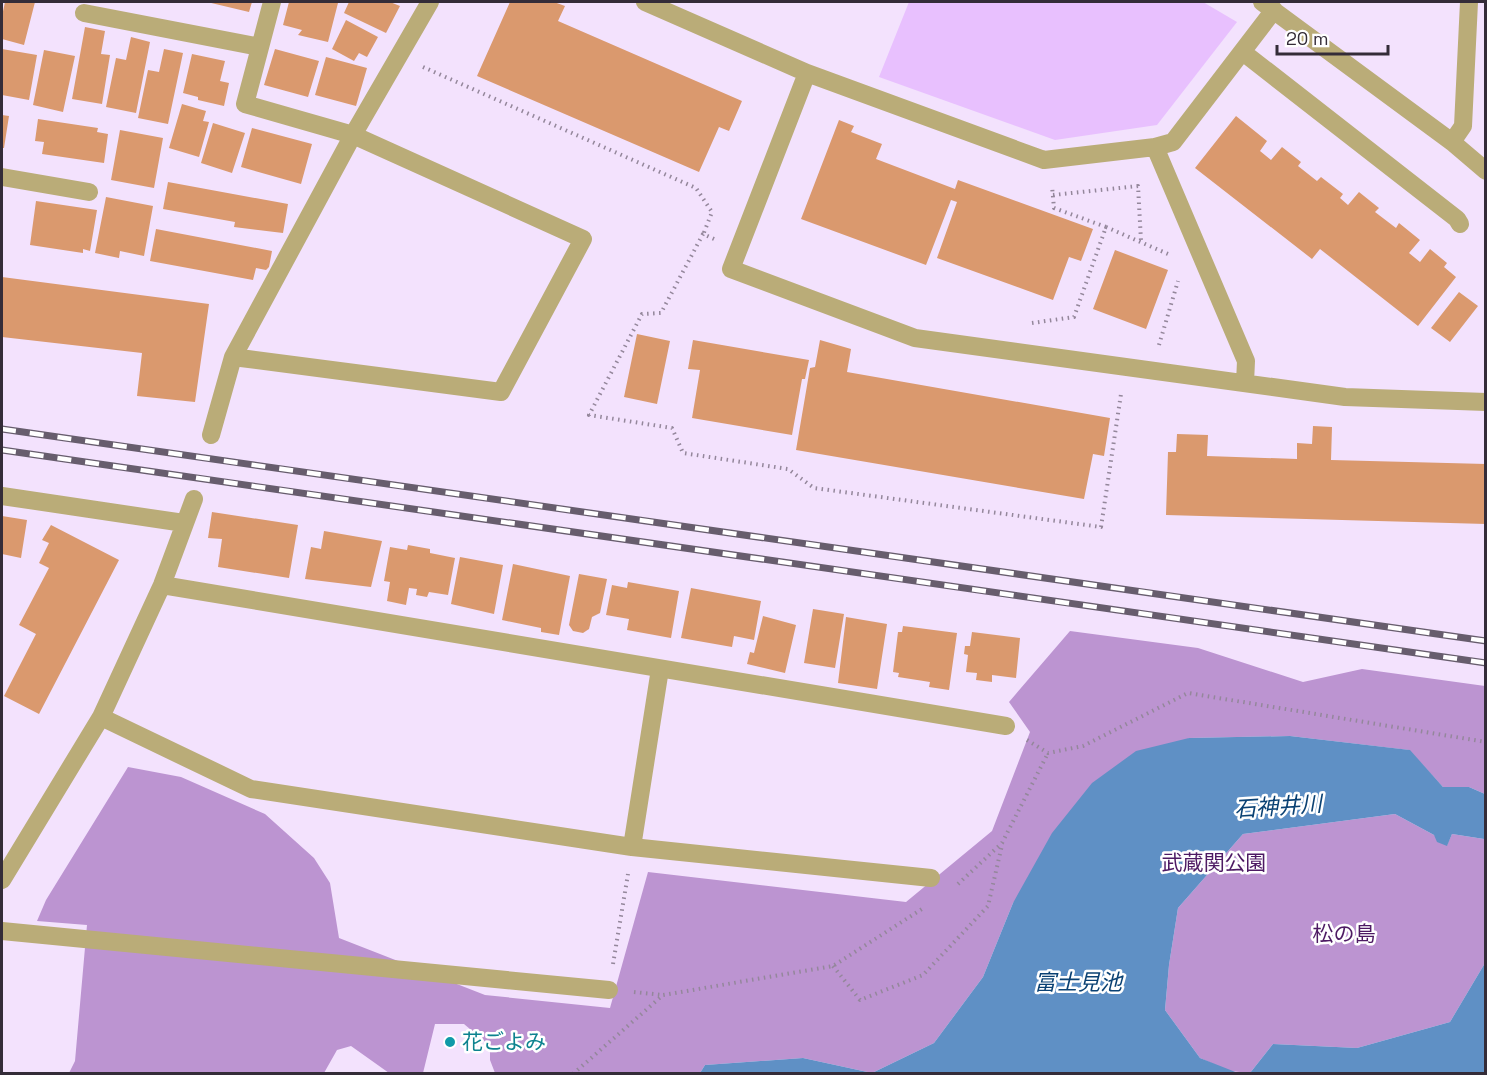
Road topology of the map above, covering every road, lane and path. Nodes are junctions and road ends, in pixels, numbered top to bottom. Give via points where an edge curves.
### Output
1 (272, 2) edge
2 (429, 2) edge
3 (645, 2) edge
4 (1469, 2) edge
5 (1268, 6) edge
6 (84, 13) dead end
7 (260, 47) junction
8 (1244, 53) junction
9 (398, 56) junction
10 (807, 73) junction
11 (353, 135) junction
12 (1452, 142) junction
13 (1155, 147) junction
14 (1048, 160) junction
15 (1485, 171) edge
16 (2, 177) edge
17 (89, 192) dead end
18 (1053, 195) junction
19 (1460, 224) dead end
20 (1106, 227) junction
21 (702, 236) junction
22 (1141, 241) junction
23 (739, 250) junction
24 (1172, 262) dead end
25 (1175, 272) dead end
26 (1074, 317) junction
27 (1071, 325) dead end
28 (1164, 328) dead end
29 (1016, 352) junction
30 (233, 357) junction
31 (1245, 383) junction
32 (1485, 402) edge
33 (1120, 407) dead end
34 (211, 435) dead end
35 (2, 496) edge
36 (194, 499) dead end
37 (184, 523) junction
38 (162, 585) junction
39 (660, 669) junction
40 (101, 717) junction
41 (1006, 726) dead end
42 (1485, 742) edge
43 (1002, 843) junction
44 (632, 847) junction
45 (931, 878) dead end
46 (2, 880) edge
47 (955, 887) dead end
48 (927, 906) dead end
49 (2, 931) edge
50 (833, 966) junction
51 (609, 990) joint
52 (573, 1074) edge

1 - 7 street
2 - 9 street
3 - 10 street
4 - 12 street via 1463,126
5 - 8 street
5 - 12 street
6 - 7 street
7 - 11 street via 245,104
8 - 13 street via 1173,142
8 - 19 street
9 - 11 street
9 - 21 path via 696,188 712,212
10 - 14 street
10 - 23 street
11 - 30 street
11 - 30 street via 583,239 501,392
12 - 15 street
13 - 14 street
13 - 31 street via 1246,361
14 - 18 path
16 - 17 street
18 - 20 path via 1054,208
18 - 22 path via 1138,186
20 - 22 path
20 - 26 path
21 - 23 path
21 - 33 path via 662,313 642,314 589,415 672,428 683,453 788,469 814,488 1101,527
22 - 24 path via 1168,252
23 - 29 street via 731,269 915,338
25 - 28 path via 1179,282
26 - 27 path
26 - 29 path via 1030,324
29 - 31 street
30 - 34 street
31 - 32 street via 1345,397
35 - 37 street
36 - 37 street
37 - 38 street
38 - 39 street
38 - 40 street
39 - 41 street
39 - 44 street
40 - 44 street via 251,789
40 - 46 street
42 - 43 path via 1188,693 1083,746 1048,753
43 - 47 path
43 - 50 path via 988,906 923,975 861,1000
44 - 45 street
44 - 51 path
48 - 50 path
49 - 51 street
50 - 52 path via 663,995

